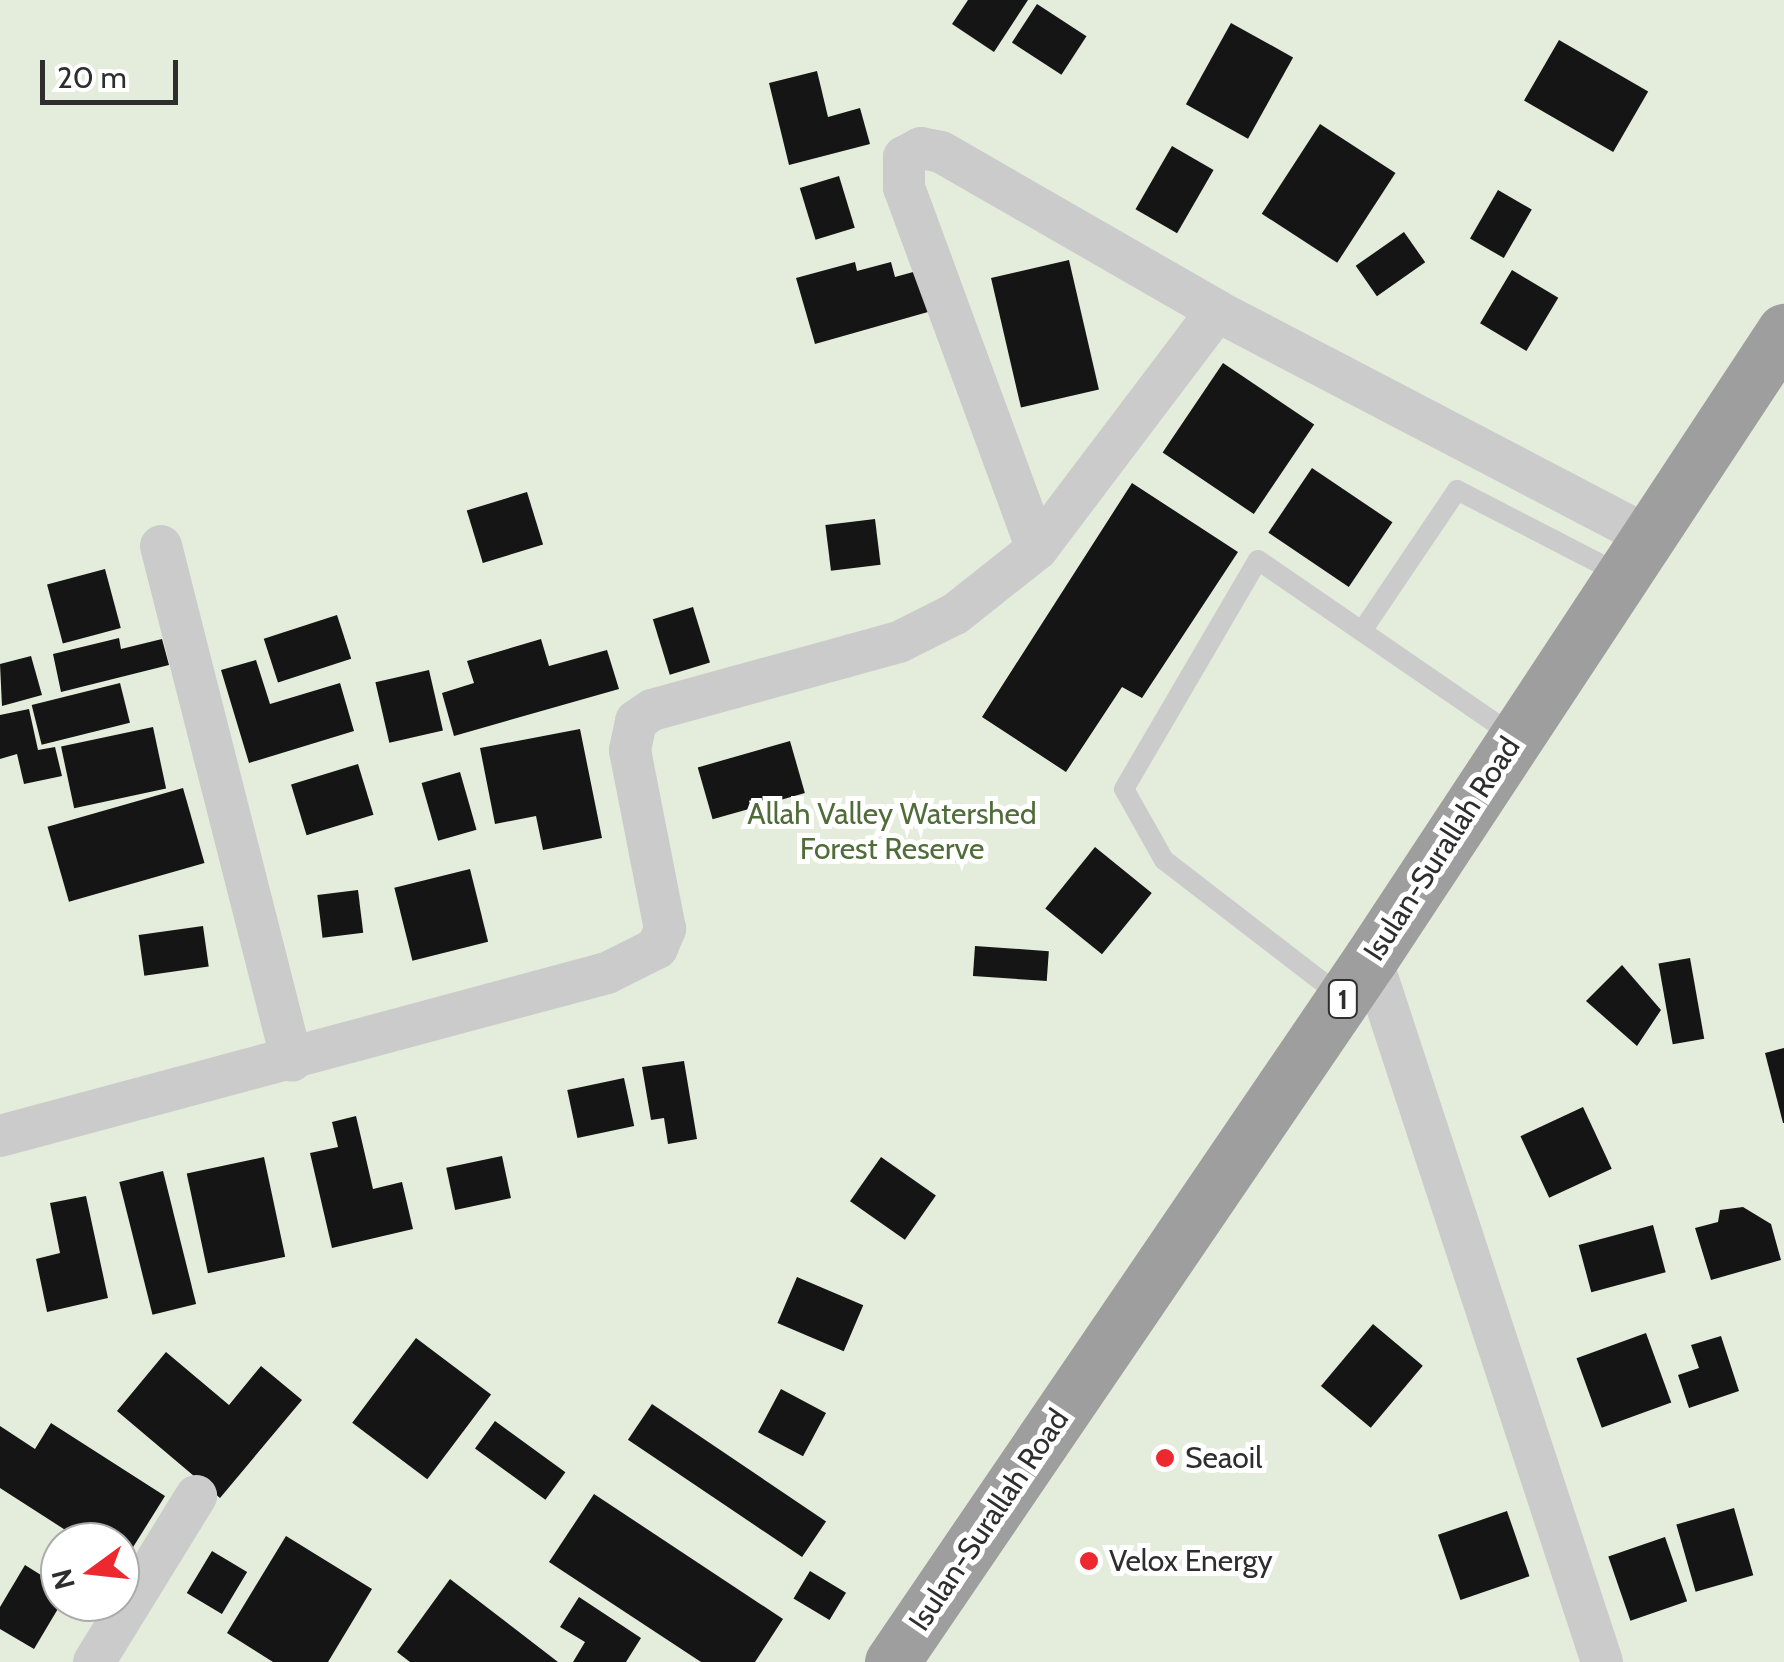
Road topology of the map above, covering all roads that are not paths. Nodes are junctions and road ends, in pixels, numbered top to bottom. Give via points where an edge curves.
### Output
1 (1218, 311) junction
2 (1784, 330) edge
3 (161, 546) dead end
4 (1037, 548) junction
5 (1635, 555) junction
6 (1362, 631) junction
7 (1516, 738) junction
8 (1358, 978) junction
9 (292, 1060) junction
10 (0, 1136) edge
11 (196, 1496) dead end
12 (94, 1662) edge
13 (892, 1662) edge
14 (1602, 1662) edge

1 - 4 street
1 - 4 street via 940,152 922,148 904,158 904,188
1 - 5 street
2 - 5 highway, Isulan-Surallah Road / 1
3 - 9 street
4 - 9 street via 955,614 898,642 652,710 636,721 630,750 665,929 657,948 607,973
5 - 6 lane via 1457,490
5 - 7 highway, Isulan-Surallah Road / 1
6 - 7 lane
6 - 8 lane via 1258,560 1124,789 1164,860
7 - 8 highway, Isulan-Surallah Road / 1
8 - 13 highway, Isulan-Surallah Road / 1
8 - 14 street
9 - 10 street
11 - 12 street

